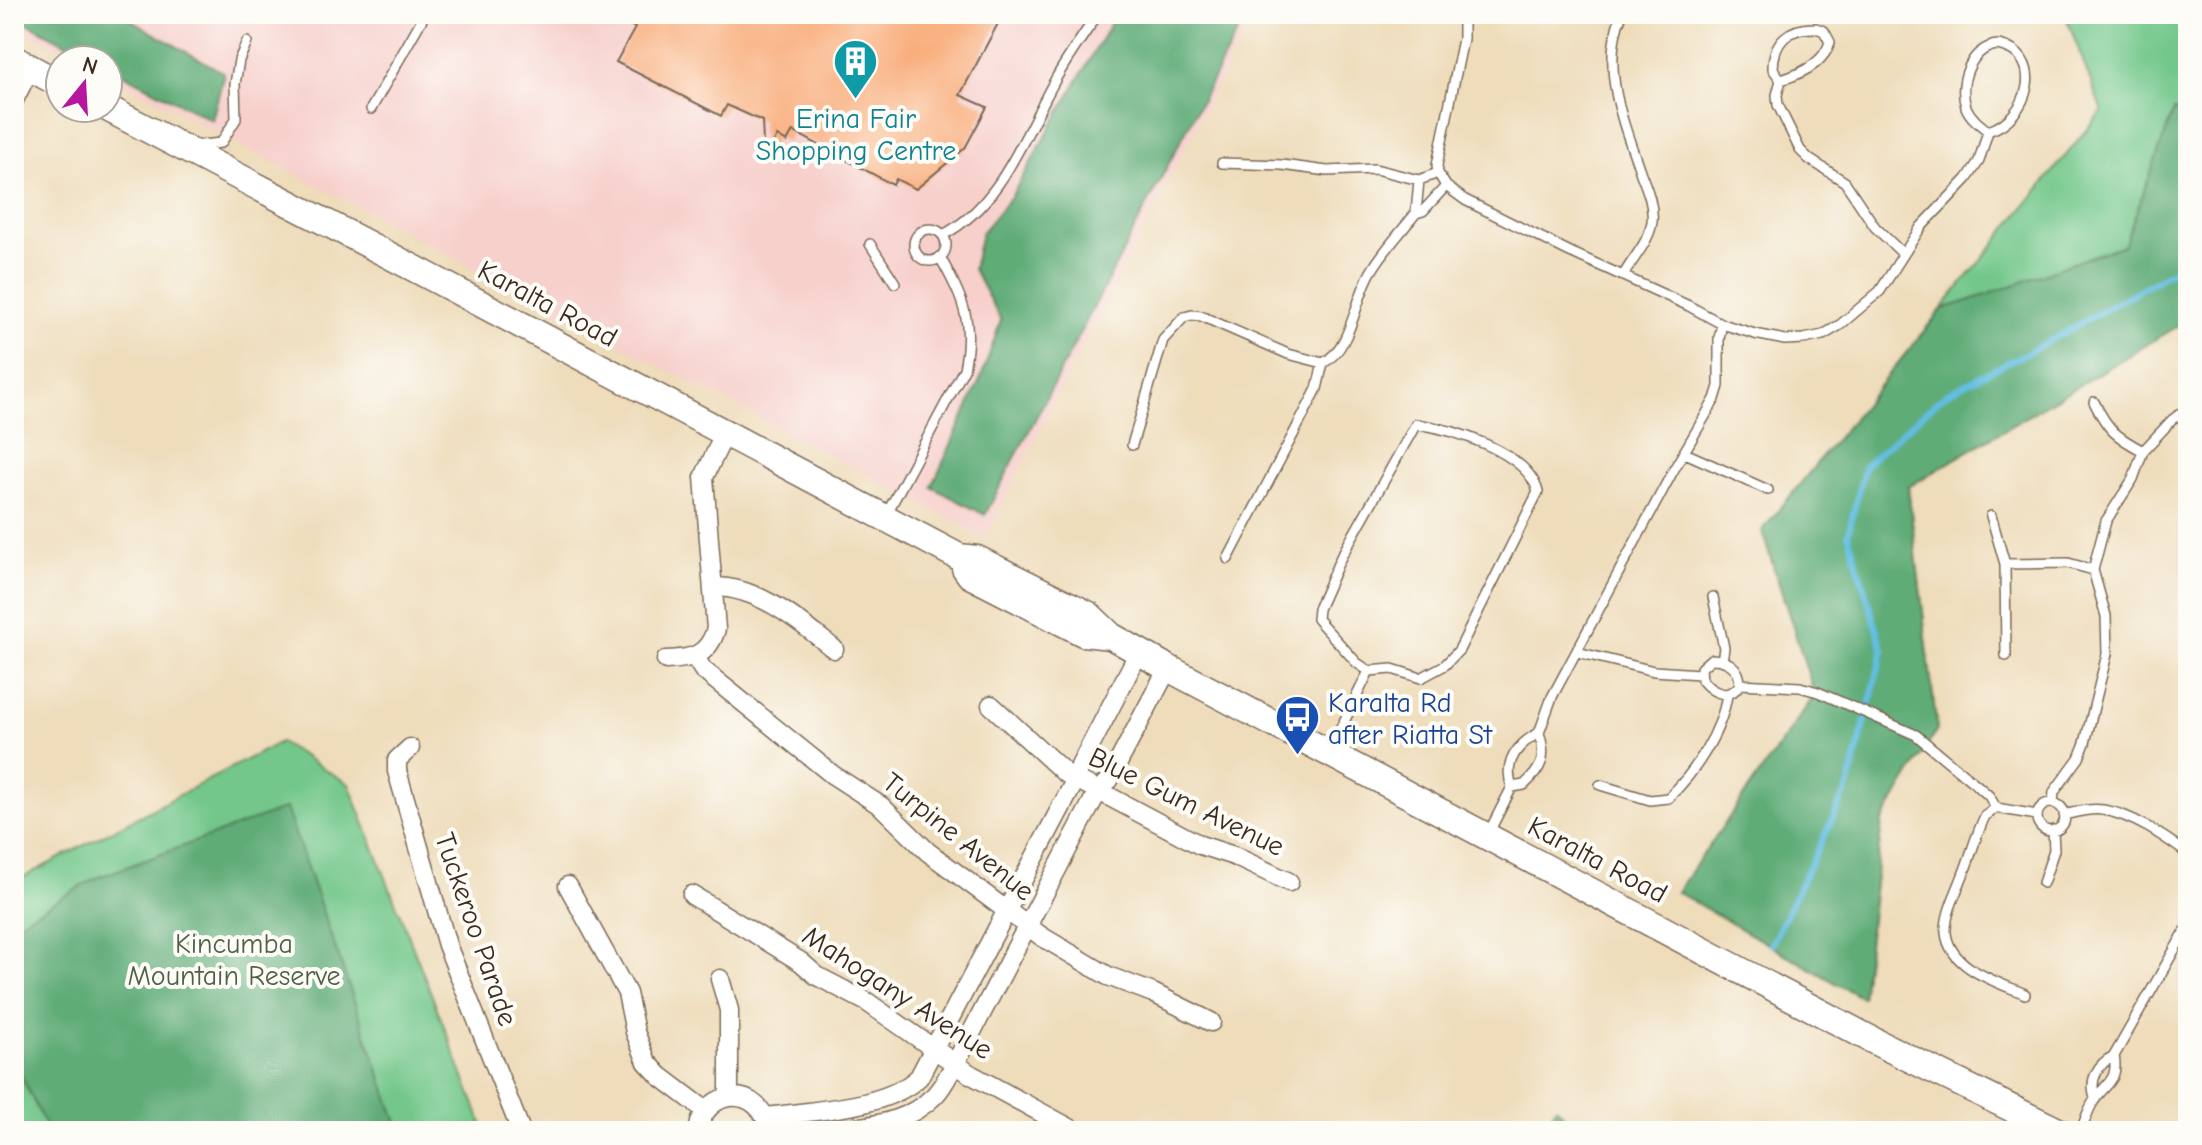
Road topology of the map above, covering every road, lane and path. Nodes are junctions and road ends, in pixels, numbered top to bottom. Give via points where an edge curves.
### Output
1 (425, 14) edge
2 (1098, 14) edge
3 (1463, 14) edge
4 (1622, 14) edge
5 (247, 42) dead end
6 (22, 64) edge
7 (44, 76) edge
8 (1781, 80) junction
9 (14, 100) edge
10 (371, 109) dead end
11 (124, 117) edge
12 (1988, 131) junction
13 (182, 147) junction
14 (1222, 163) dead end
15 (1438, 173) junction
16 (1419, 180) junction
17 (1446, 186) junction
18 (1416, 213) junction
19 (943, 235) junction
20 (870, 244) dead end
21 (1903, 254) junction
22 (940, 257) junction
23 (1623, 276) junction
24 (895, 283) dead end
25 (1722, 324) junction
26 (1323, 363) junction
27 (2094, 402) dead end
28 (2188, 408) edge
29 (725, 433) junction
30 (1132, 445) dead end
31 (2143, 451) junction
32 (1685, 453) junction
33 (1768, 490) dead end
34 (1991, 516) dead end
35 (885, 517) junction
36 (1228, 559) dead end
37 (2005, 564) junction
38 (2093, 570) junction
39 (714, 587) junction
40 (1713, 597) dead end
41 (834, 649) dead end
42 (1139, 652) junction
43 (1577, 652) junction
44 (2006, 656) dead end
45 (695, 657) junction
46 (666, 660) dead end
47 (1722, 660) junction
48 (1168, 668) junction
49 (1369, 671) junction
50 (1700, 674) junction
51 (1740, 684) junction
52 (1727, 695) junction
53 (991, 705) dead end
54 (1539, 733) junction
55 (410, 748) dead end
56 (1328, 752) junction
57 (1076, 779) junction
58 (1600, 785) dead end
59 (1512, 787) junction
60 (1098, 791) junction
61 (2053, 803) junction
62 (1996, 808) junction
63 (2037, 815) junction
64 (2064, 815) junction
65 (2053, 830) junction
66 (1487, 836) junction
67 (2188, 853) edge
68 (1289, 882) dead end
69 (2043, 883) dead end
70 (568, 886) dead end
71 (692, 895) dead end
72 (1007, 912) junction
73 (1027, 926) junction
74 (2188, 926) edge
75 (720, 979) dead end
76 (2025, 994) dead end
77 (1211, 1022) dead end
78 (934, 1048) junction
79 (2114, 1056) junction
80 (955, 1064) junction
81 (729, 1097) junction
82 (2095, 1098) junction
83 (705, 1110) junction
84 (768, 1124) edge
85 (890, 1127) edge
86 (521, 1131) edge
87 (698, 1131) edge
88 (829, 1131) edge
89 (1075, 1131) edge
90 (2058, 1131) edge
91 (2081, 1131) edge

1 - 10 lane
2 - 19 lane via 989,198
3 - 15 lane
4 - 23 lane via 1614,96 1653,216 1644,243
5 - 13 lane via 237,72 236,119 221,143
6 - 7 street
6 - 9 street
8 - 8 lane via 1773,69 1778,44 1797,29 1824,31 1830,42 1824,56
8 - 21 lane via 1778,105 1800,150 1845,182 1875,227
11 - 13 street, Karalta Road
12 - 12 lane via 1974,120 1964,97 1972,59 1978,51 1998,45 2022,58 2027,84 2015,115
12 - 21 lane via 1967,179
13 - 29 street, Karalta Road
14 - 16 lane via 1375,169
15 - 16 lane
15 - 17 lane
16 - 18 lane
17 - 18 lane
17 - 23 lane
18 - 26 lane via 1371,272 1344,342 1335,357
19 - 22 lane via 946,250
19 - 22 lane via 929,229 914,242 922,260
20 - 24 lane
21 - 25 lane via 1880,291 1823,335 1785,340
22 - 35 lane via 968,322 964,369
23 - 25 lane
25 - 32 lane via 1719,386
26 - 30 lane via 1288,354 1201,316 1184,317 1163,340
26 - 36 lane via 1317,389
27 - 31 lane via 2116,437
28 - 31 lane
29 - 35 street, Karalta Road
29 - 39 street via 704,477
31 - 38 lane via 2133,479 2106,521
32 - 33 lane
32 - 43 lane
34 - 37 lane
35 - 42 street, Karalta Road via 959,557 977,559 1089,615
37 - 38 lane via 2068,563
37 - 44 lane
38 - 61 lane via 2106,616 2107,654 2085,743 2054,792
39 - 41 street via 754,595
39 - 45 street via 716,629 706,651
40 - 47 lane
42 - 48 street, Karalta Road
42 - 57 street
43 - 50 lane via 1654,671
43 - 54 lane
45 - 46 street
45 - 72 street, Turpine Avenue via 703,670 833,775 874,801 928,852
47 - 50 lane via 1705,662
47 - 51 lane via 1737,671
48 - 56 street, Karalta Road
48 - 60 street via 1109,780
49 - 49 lane via 1327,632 1317,619 1318,609 1410,430 1416,424 1461,434 1518,462 1538,492 1452,658 1421,678 1392,669
49 - 56 lane
50 - 52 lane via 1710,689
51 - 52 lane
51 - 62 lane via 1818,692 1916,735 1989,796
52 - 58 lane via 1709,744 1668,798 1650,800
53 - 57 street, Blue Gum Avenue
54 - 59 lane via 1526,740 1509,765
54 - 59 lane via 1544,748 1541,764 1524,785
55 - 86 street, Tuckeroo Parade via 397,760 397,771 447,945
56 - 66 street, Karalta Road
57 - 60 street, Blue Gum Avenue
57 - 72 street
59 - 66 lane
60 - 68 street, Blue Gum Avenue via 1200,845
60 - 73 street
61 - 63 lane via 2042,806
61 - 64 lane
62 - 63 lane
62 - 76 lane via 1978,831 1946,931 1955,955 1965,964
63 - 65 lane via 2043,828
64 - 65 lane via 2062,825
64 - 67 lane via 2111,812
65 - 69 lane via 2054,850
66 - 90 street, Karalta Road via 1876,1042
70 - 83 street via 627,993 647,1062
71 - 78 street, Mahogany Avenue
72 - 73 street, Turpine Avenue
72 - 78 street
73 - 77 street, Turpine Avenue via 1097,970
73 - 80 street
74 - 79 lane
75 - 81 street via 729,1010
78 - 80 street, Mahogany Avenue
78 - 84 street via 907,1089
79 - 82 lane via 2116,1069
79 - 82 lane via 2102,1062 2093,1079
80 - 85 street via 936,1094
80 - 89 street, Mahogany Avenue
81 - 83 street
81 - 84 street via 752,1101
82 - 91 lane
83 - 87 street
85 - 88 street

